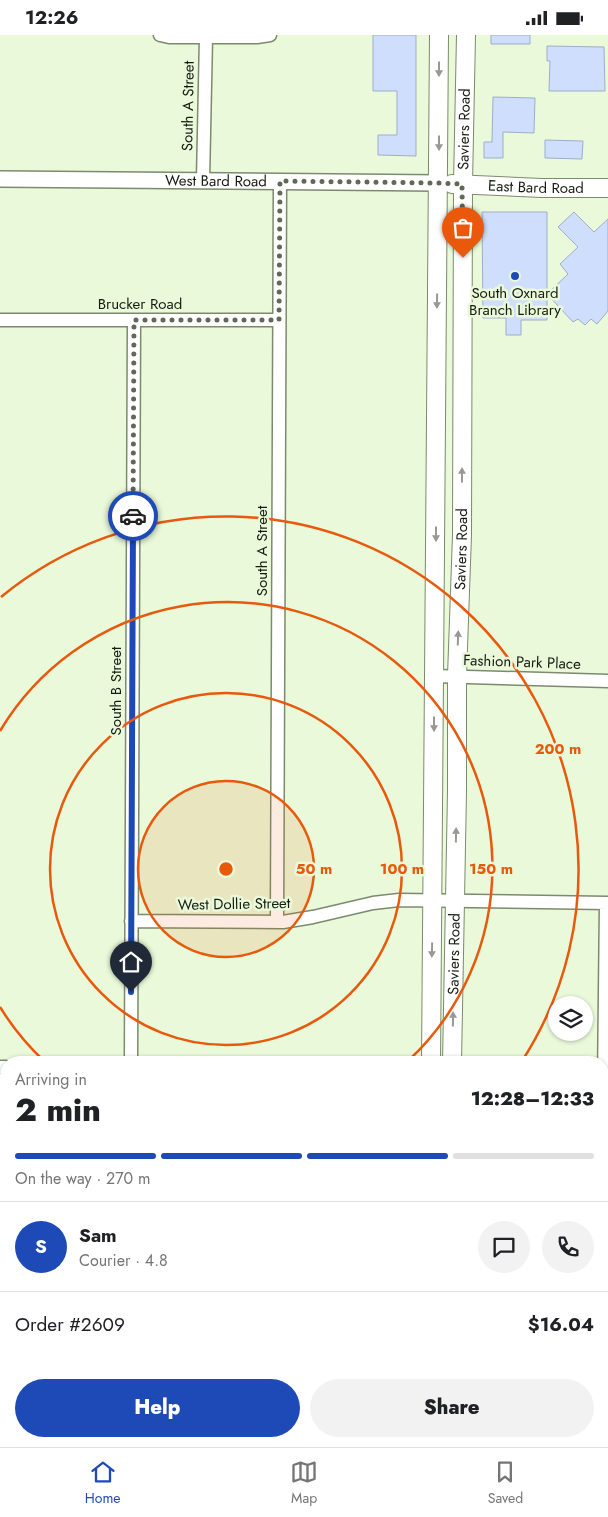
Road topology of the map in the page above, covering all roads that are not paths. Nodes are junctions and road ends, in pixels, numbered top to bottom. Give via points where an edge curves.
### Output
1 (160, 35) edge
2 (270, 35) edge
3 (439, 35) edge
4 (466, 35) edge
5 (206, 37) junction
6 (0, 179) edge
7 (203, 180) junction
8 (280, 181) junction
9 (439, 183) junction
10 (462, 184) junction
11 (608, 189) edge
12 (0, 320) edge
13 (134, 320) junction
14 (279, 320) junction
15 (434, 675) junction
16 (456, 676) junction
17 (608, 681) edge
18 (432, 901) junction
19 (455, 901) junction
20 (607, 903) edge
21 (131, 921) junction
22 (277, 922) junction
23 (606, 1032) edge
24 (131, 1056) edge
25 (431, 1056) edge
26 (452, 1056) edge
27 (606, 1056) edge

1 - 5 street
2 - 5 street
3 -> 9 main road, Saviers Road
4 - 10 main road, Saviers Road
5 - 7 street, South A Street
6 - 7 street, West Bard Road
7 - 8 street, West Bard Road
8 - 9 street, West Bard Road
8 - 14 street, South A Street
9 - 10 main road, West Bard Road
9 -> 15 main road, Saviers Road
10 - 11 main road, East Bard Road
16 -> 10 main road, Saviers Road via 462,525
12 - 13 street, Brucker Road
13 - 14 street, Brucker Road
13 - 21 street, South B Street
14 - 22 street, South A Street
15 - 16 street, Fashion Park Place
15 -> 18 main road, Saviers Road
16 - 17 street, Fashion Park Place
19 -> 16 main road, Saviers Road
18 - 19 street, West Dollie Street
18 - 22 street, West Dollie Street via 372,903
18 -> 25 main road, Saviers Road
19 - 20 street, West Dollie Street
26 -> 19 main road, Saviers Road
20 - 23 street
21 - 22 street, West Dollie Street
21 - 24 street, South B Street
23 - 27 street

